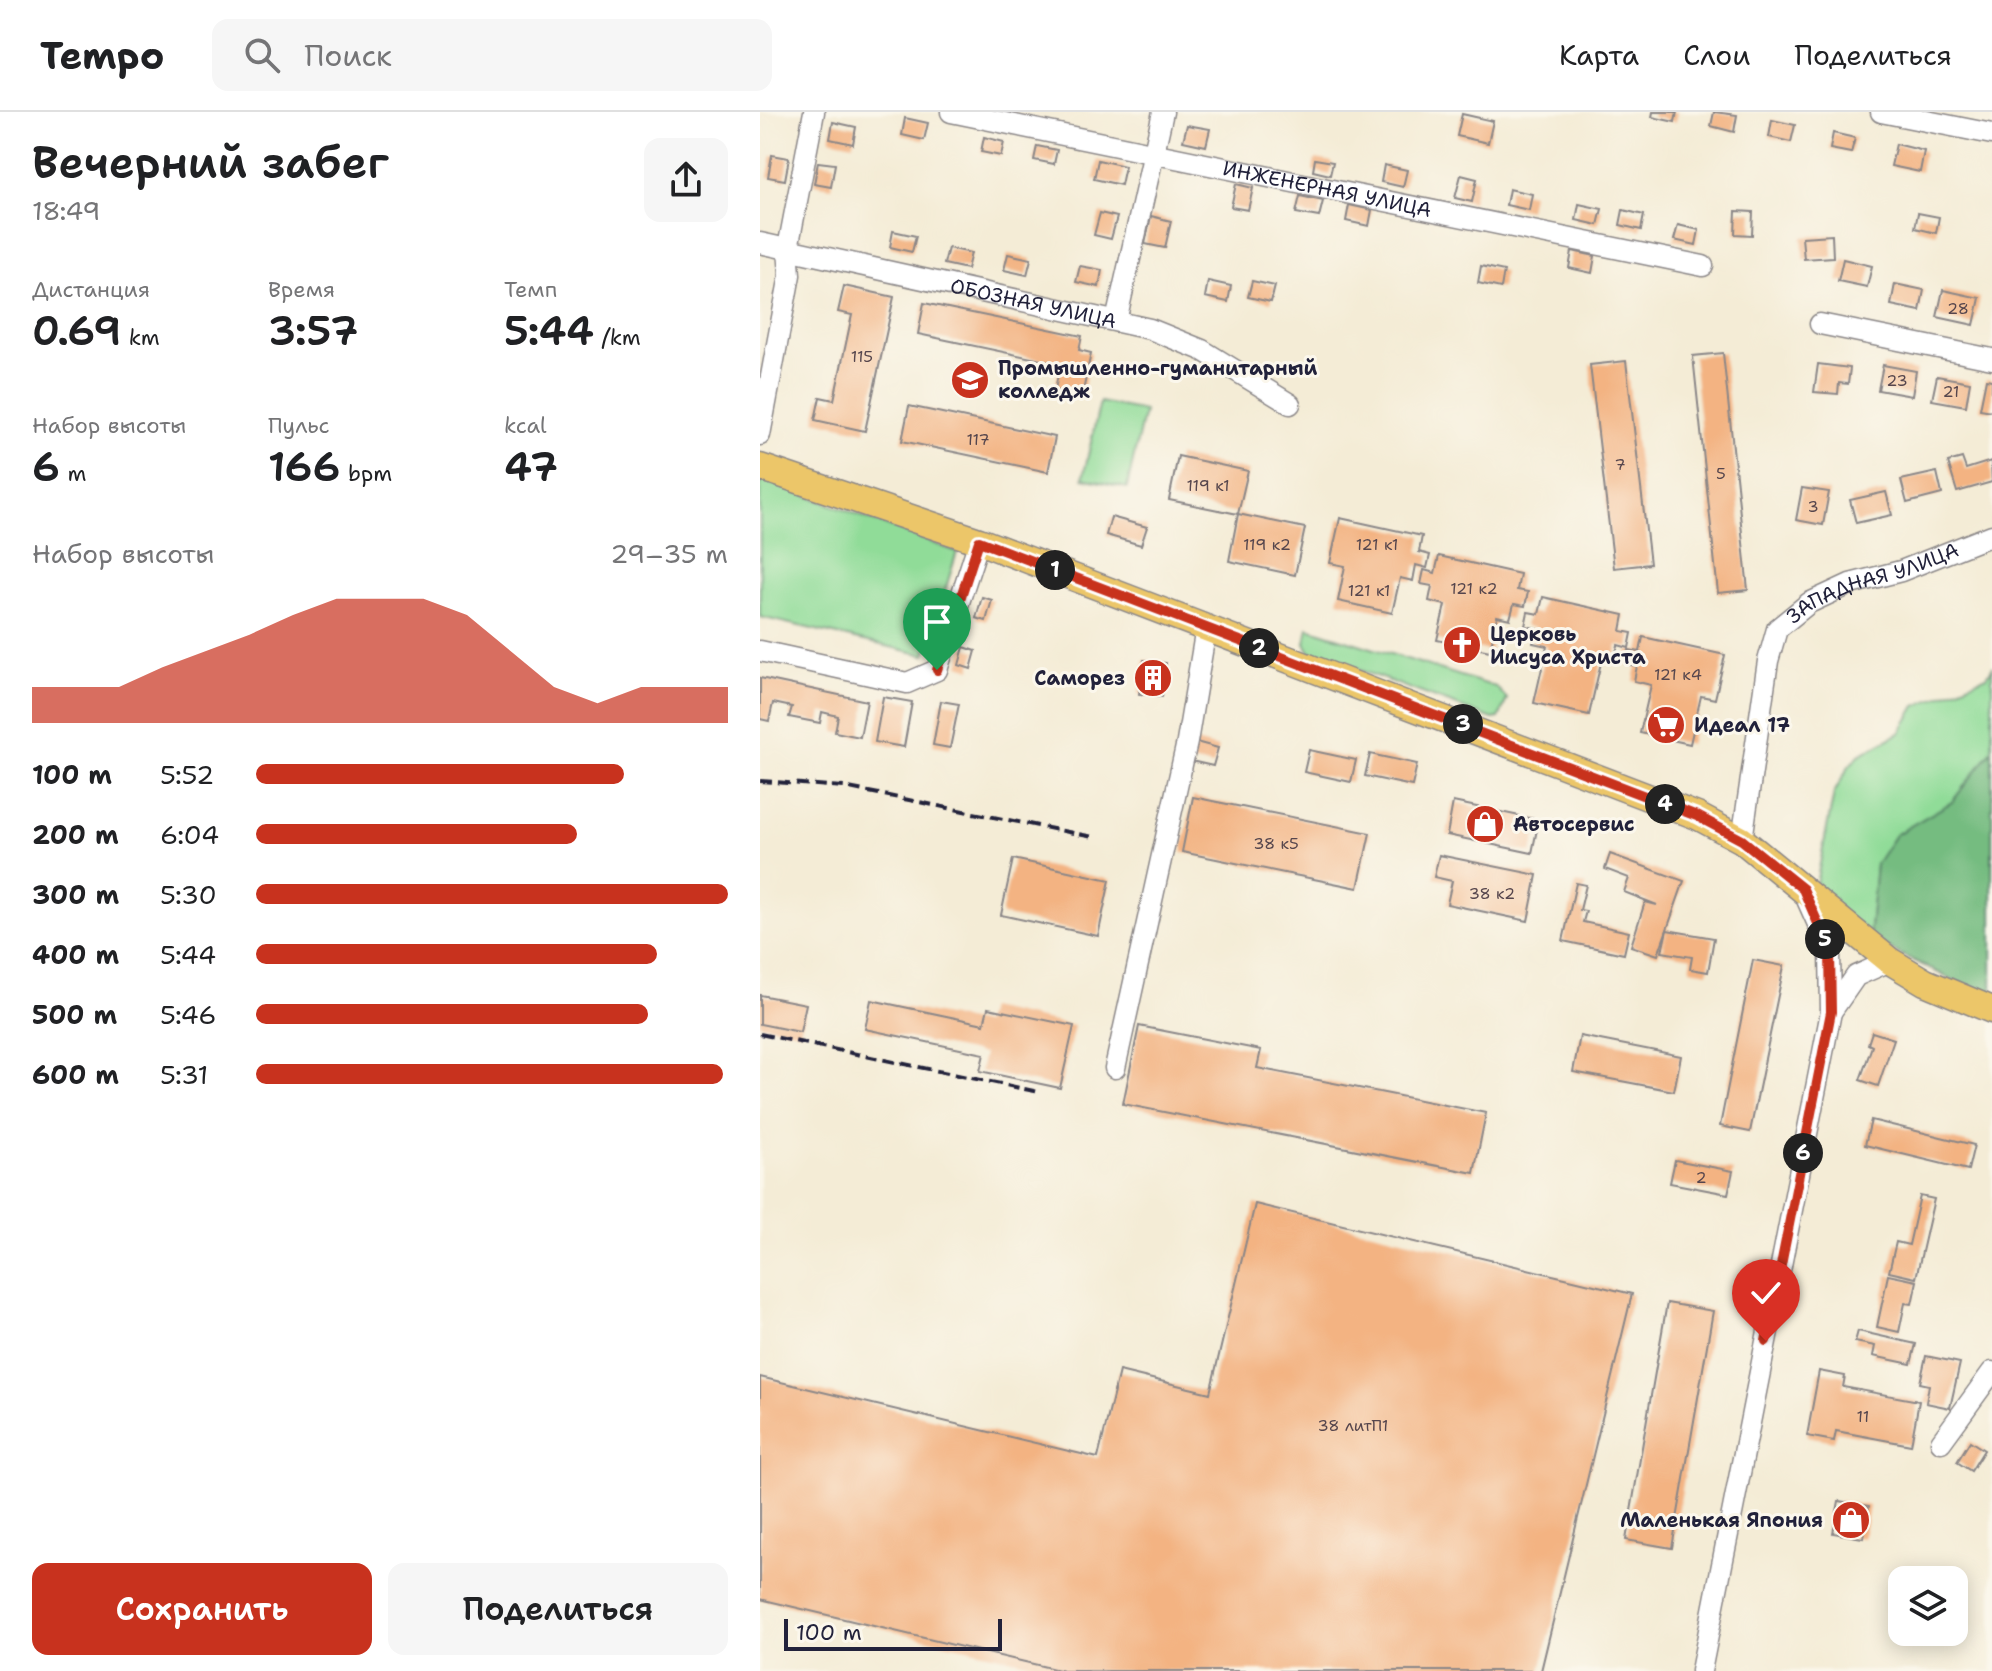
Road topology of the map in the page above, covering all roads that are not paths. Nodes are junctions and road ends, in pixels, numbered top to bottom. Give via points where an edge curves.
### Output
1 (814, 112) edge
2 (951, 112) edge
3 (1163, 112) edge
4 (1884, 112) edge
5 (1992, 134) edge
6 (1154, 153) junction
7 (760, 243) edge
8 (788, 248) junction
9 (1703, 266) dead end
10 (1116, 321) junction
11 (1820, 324) dead end
12 (1992, 359) edge
13 (1290, 404) dead end
14 (760, 435) edge
15 (760, 467) edge
16 (1992, 535) edge
17 (979, 541) junction
18 (1206, 628) junction
19 (760, 651) edge
20 (1742, 840) junction
21 (1803, 889) junction
22 (1890, 961) junction
23 (1992, 1010) edge
24 (1831, 1012) junction
25 (1115, 1068) dead end
26 (1992, 1372) edge
27 (1941, 1442) dead end
28 (1701, 1671) edge

1 - 8 street
2 - 6 street, ИНЖЕНЕРНАЯ УЛИЦА
3 - 6 street
4 - 5 street
6 - 9 street, ИНЖЕНЕРНАЯ УЛИЦА
6 - 10 street
7 - 8 street, ОБОЗНАЯ УЛИЦА
8 - 10 street, ОБОЗНАЯ УЛИЦА
8 - 14 street via 790,275
10 - 13 street, ОБОЗНАЯ УЛИЦА via 1202,350
11 - 12 street
15 - 17 main road
16 - 20 street, ЗАПАДНАЯ УЛИЦА via 1901,571 1850,584 1809,603 1777,629
17 - 18 main road
17 - 19 street via 937,670 907,683
18 - 20 main road via 1515,744 1697,816
18 - 25 street via 1187,742
20 - 21 main road
21 - 22 main road
21 - 24 street via 1830,951
22 - 23 main road
22 - 24 street via 1856,976
24 - 28 street
26 - 27 street

